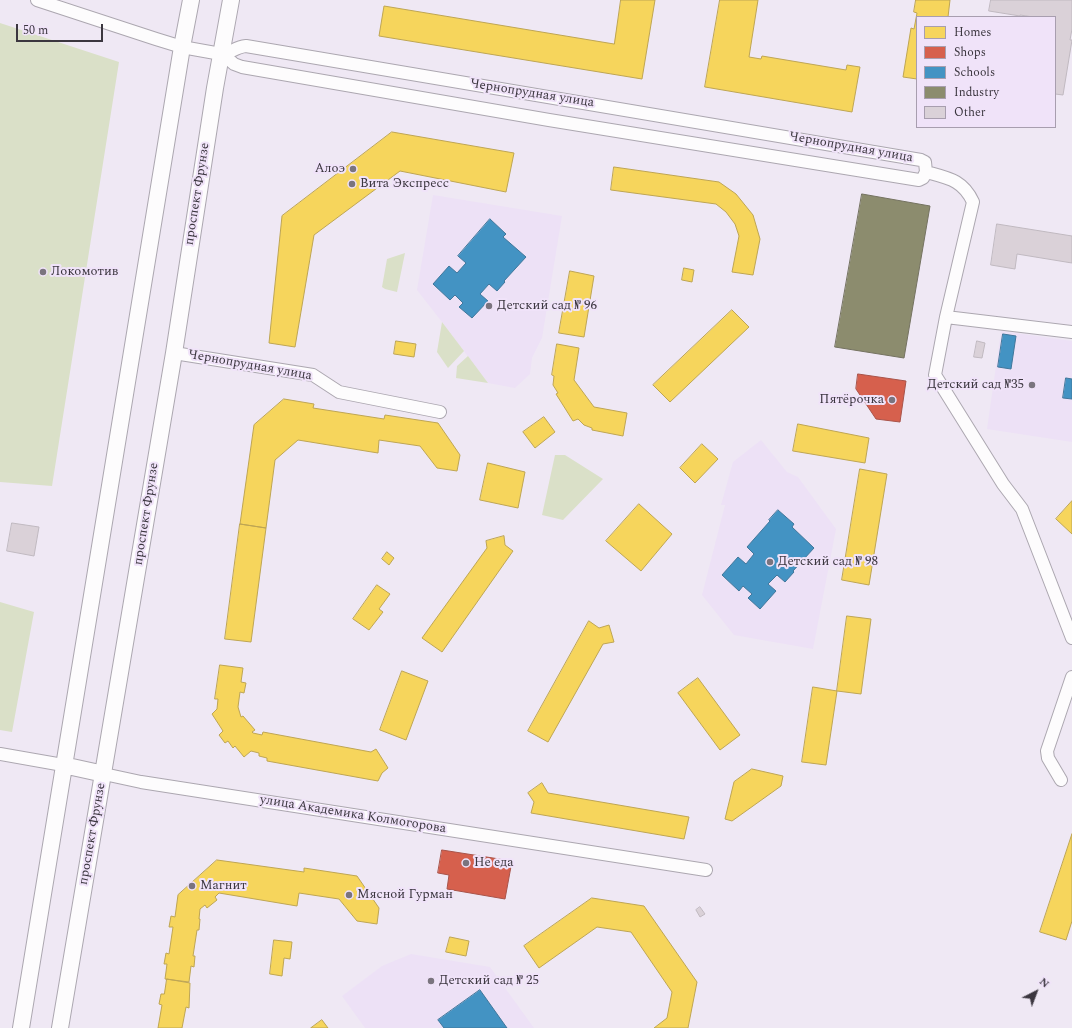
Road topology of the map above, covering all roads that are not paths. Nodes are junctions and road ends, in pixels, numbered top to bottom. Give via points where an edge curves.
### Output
1 (37, 0) edge
2 (191, 0) edge
3 (231, 0) edge
4 (182, 47) junction
5 (221, 54) junction
6 (926, 172) junction
7 (946, 317) junction
8 (1072, 332) edge
9 (174, 353) junction
10 (440, 412) dead end
11 (1072, 638) edge
12 (1072, 677) edge
13 (0, 754) edge
14 (63, 765) junction
15 (104, 774) junction
16 (1061, 780) dead end
17 (706, 870) dead end
18 (21, 1028) edge
19 (60, 1028) edge

1 - 4 street, Чернопрудная улица
2 - 4 main road
3 - 5 main road, проспект Фрунзе
4 - 5 street, Чернопрудная улица
4 - 14 main road
5 - 6 street, Чернопрудная улица via 242,67 541,119 918,180 923,178
5 - 6 street, Чернопрудная улица via 246,46 921,160 925,162
5 - 9 main road, проспект Фрунзе
6 - 7 street via 951,179 965,188 973,202
7 - 8 street
7 - 11 street via 935,375 1003,484 1022,508
9 - 10 street, Чернопрудная улица via 313,375 339,392
9 - 15 main road, проспект Фрунзе
12 - 16 street via 1047,751 1048,758
13 - 14 street, улица Академика Колмогорова
14 - 15 main road, улица Академика Колмогорова
14 - 18 main road
15 - 17 street, улица Академика Колмогорова via 141,782
15 - 19 main road, проспект Фрунзе

